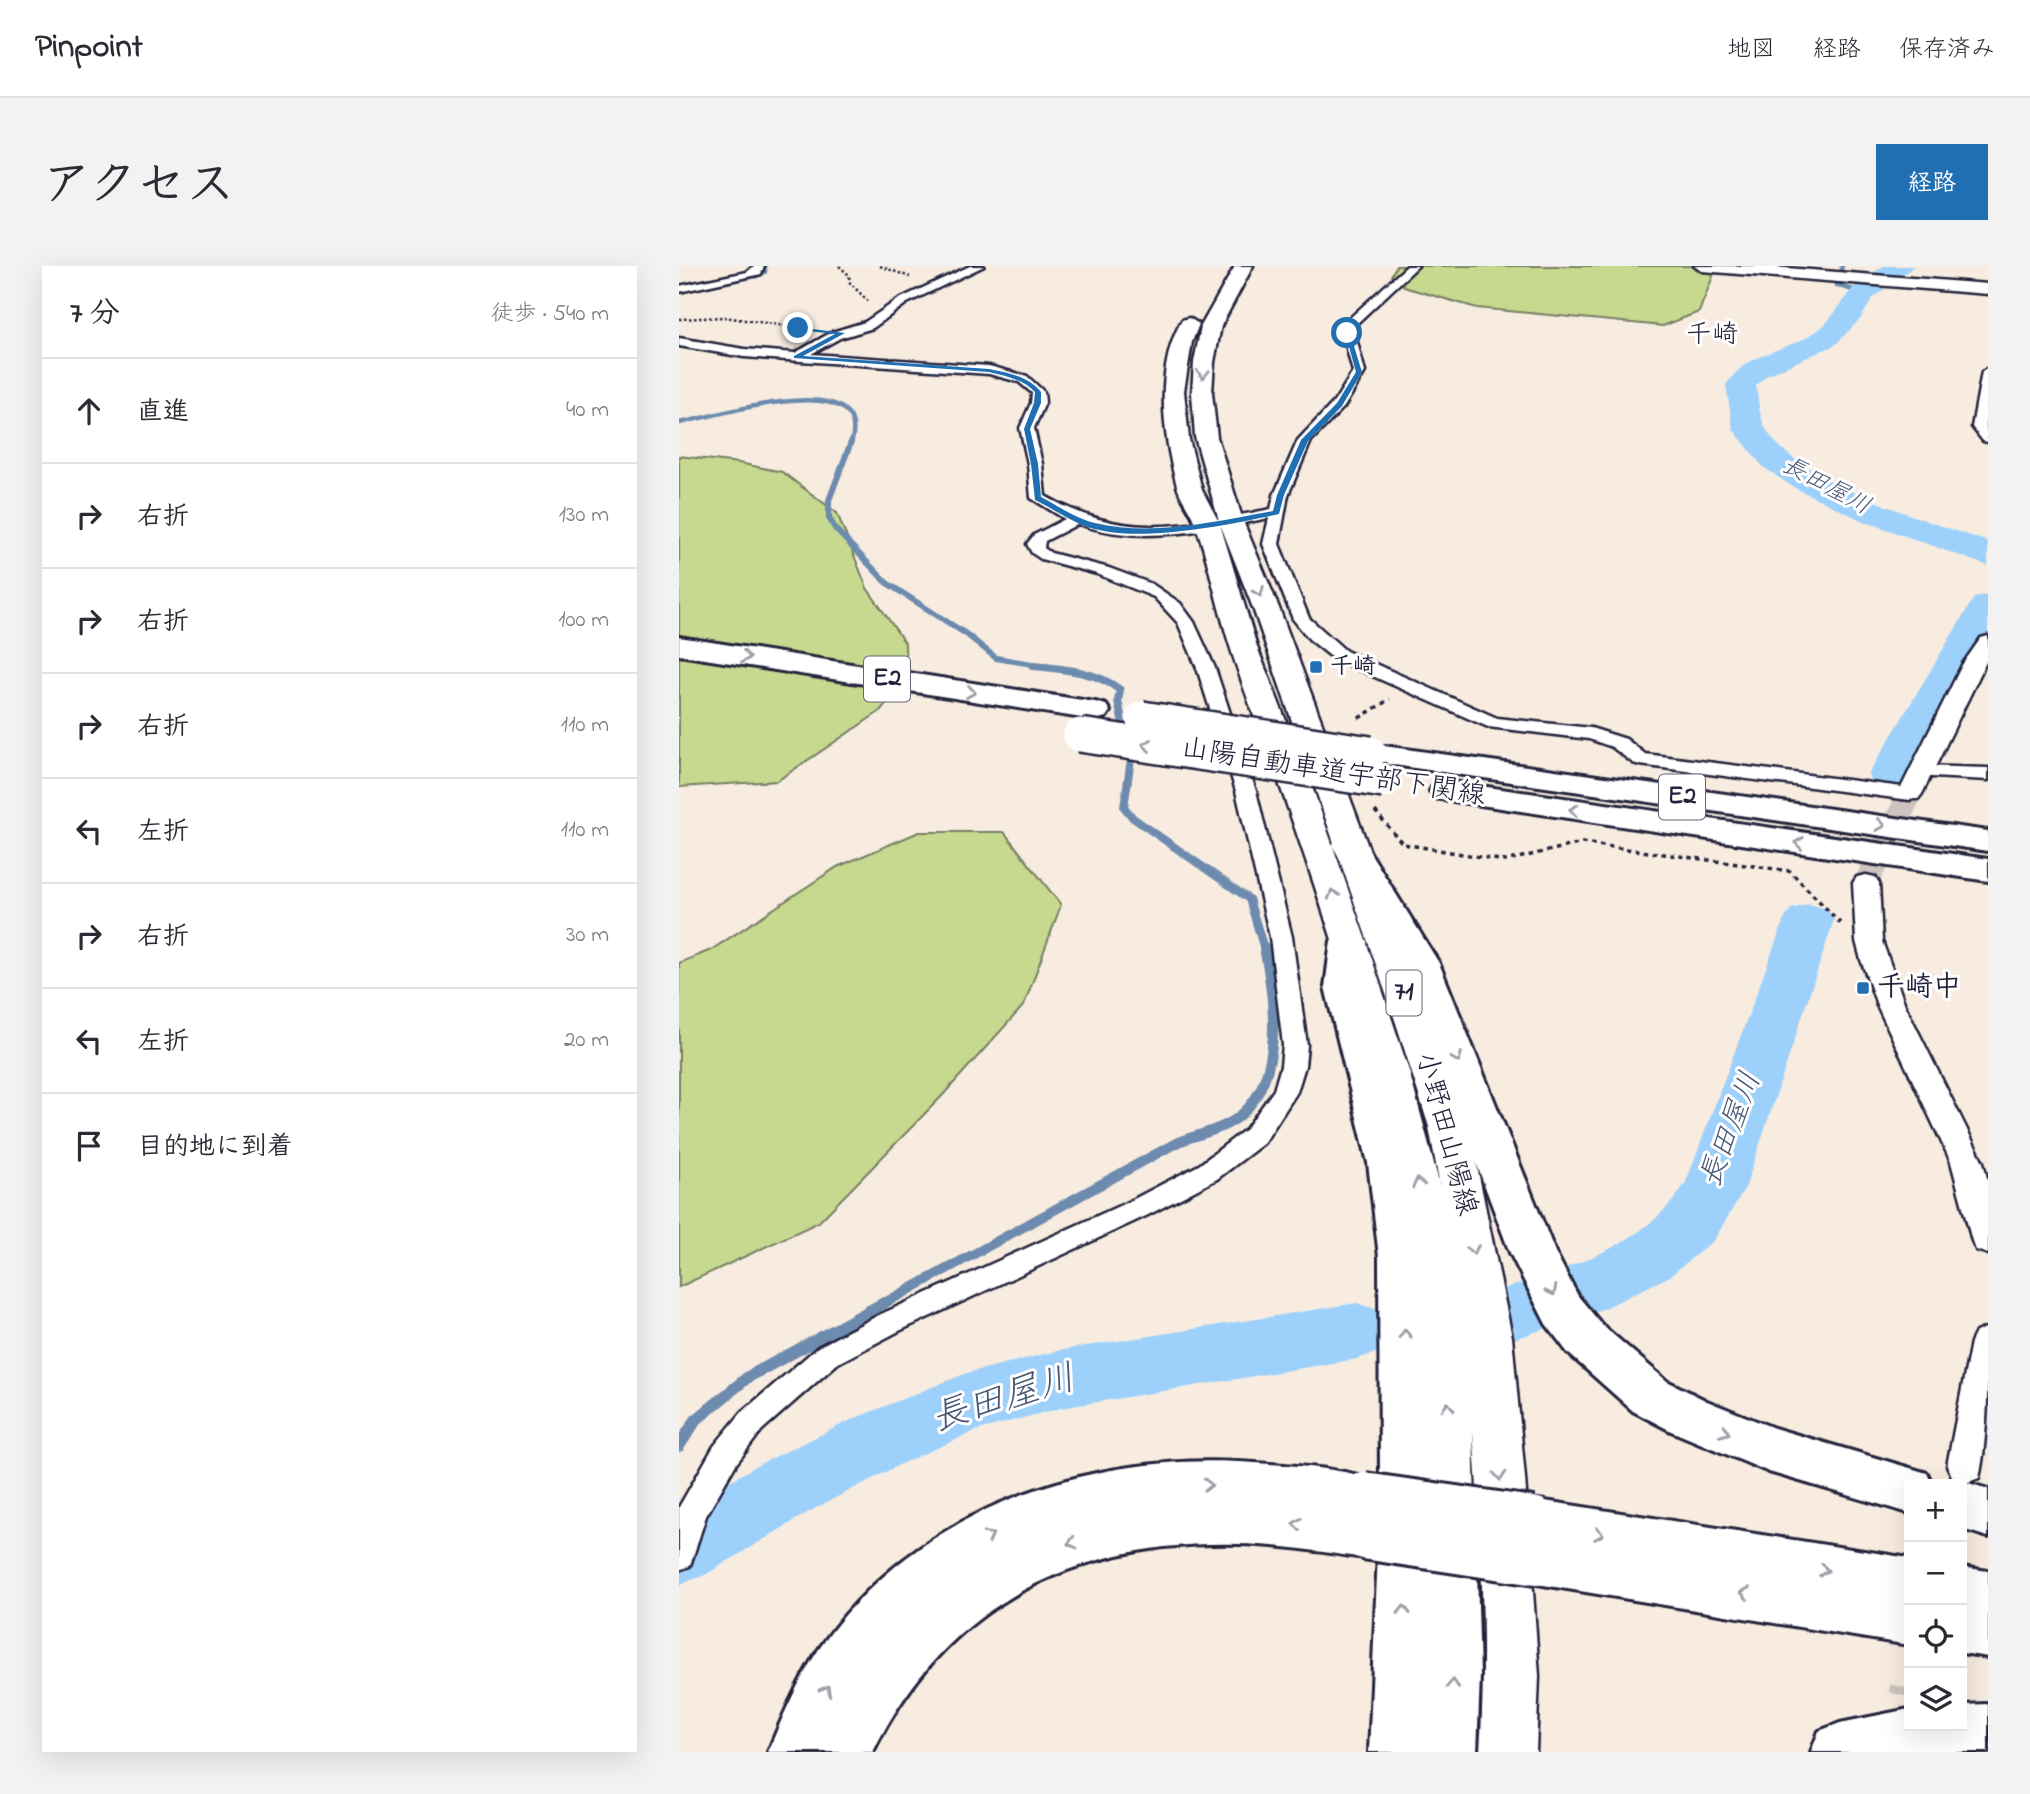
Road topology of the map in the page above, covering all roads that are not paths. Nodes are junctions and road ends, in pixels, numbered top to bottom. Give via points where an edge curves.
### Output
1 (759, 266) edge
2 (979, 266) edge
3 (1220, 266) edge
4 (1244, 266) edge
5 (1413, 266) edge
6 (1702, 266) edge
7 (679, 289) edge
8 (1988, 289) edge
9 (679, 342) edge
10 (796, 357) junction
11 (1988, 372) edge
12 (1988, 438) edge
13 (1277, 512) junction
14 (1076, 519) junction
15 (1219, 522) junction
16 (1988, 642) edge
17 (679, 646) edge
18 (679, 669) edge
19 (1087, 723) junction
20 (1377, 771) junction
21 (1920, 772) junction
22 (1988, 774) edge
23 (1910, 794) joint
24 (1988, 815) edge
25 (1988, 841) edge
26 (1349, 845) junction
27 (1988, 872) edge
28 (1866, 883) tunnel mouth
29 (1349, 941) junction
30 (1988, 1241) edge
31 (1988, 1342) edge
32 (1965, 1479) edge
33 (1904, 1489) edge
34 (1967, 1489) edge
35 (1988, 1513) edge
36 (1364, 1516) junction
37 (1534, 1541) junction
38 (679, 1555) edge
39 (1904, 1583) edge
40 (1967, 1594) edge
41 (1988, 1597) edge
42 (1904, 1617) edge
43 (1967, 1627) edge
44 (1988, 1630) edge
45 (1988, 1733) edge
46 (797, 1752) edge
47 (842, 1752) edge
48 (1398, 1752) edge
49 (1449, 1752) edge
50 (1509, 1752) edge
51 (1840, 1752) edge

1 - 7 street via 750,275
2 - 10 street via 893,307 869,325 842,333
3 - 15 main road, 小野田山陽線 / 71 via 1182,342 1174,391 1178,439 1190,490
4 -> 15 main road, 小野田山陽線 / 71 via 1211,326 1203,362 1206,437
5 - 13 street via 1347,326 1359,372 1339,404 1305,440
6 - 8 main road
9 - 10 street
10 - 14 street via 989,370 1031,384 1038,392 1038,403 1027,429 1038,498
11 - 12 street via 1979,426
13 - 15 street
13 - 23 street via 1271,544 1301,618 1340,655 1408,687 1494,723 1591,734 1619,743 1640,759
14 - 15 street via 1135,532
14 - 38 street via 1039,538 1037,550 1129,579 1160,594 1186,622 1206,668 1246,791 1281,937 1295,1045 1285,1092 1255,1136 1208,1172 828,1354 752,1421 725,1455 692,1513
15 -> 26 main road, 小野田山陽線 / 71 via 1266,608
29 -> 15 main road, 小野田山陽線 / 71 via 1243,647
16 - 21 street
17 -> 19 highway, 山陽自動車道宇部下関線 / E2
18 - 19 highway, 山陽自動車道宇部下関線 / E2
20 -> 19 highway, 山陽自動車道宇部下関線 / E2, bridge
19 - 20 highway, 山陽自動車道宇部下関線 / E2, bridge via 1257,733
20 - 24 highway
20 -> 25 highway, 山陽自動車道宇部下関線 / E2
27 -> 20 highway, 山陽自動車道宇部下関線 / E2
21 - 22 street
21 - 23 street
26 -> 33 highway via 1420,963 1533,1253 1562,1310 1585,1339 1650,1396 1689,1416 1769,1449
26 -> 50 main road, 小野田山陽線 / 71 via 1449,1127 1487,1325 1512,1676
28 - 30 street via 1869,941 1875,960 1891,1005 1967,1162
48 -> 29 highway via 1406,1468 1402,1257 1389,1163 1344,987
49 -> 29 main road, 小野田山陽線 / 71 via 1453,1675 1445,1333 1430,1230 1390,1070
31 - 32 street
34 - 35 highway
36 - 37 highway, bridge
46 -> 36 highway via 827,1688 861,1639 903,1595 953,1556 1005,1527 1052,1508 1162,1486 1212,1484
36 -> 47 highway via 1165,1523 1046,1549 985,1579 938,1616 895,1661 867,1702
37 -> 39 highway
42 -> 37 highway
40 - 41 highway
43 - 44 highway
45 - 51 highway via 1929,1734

